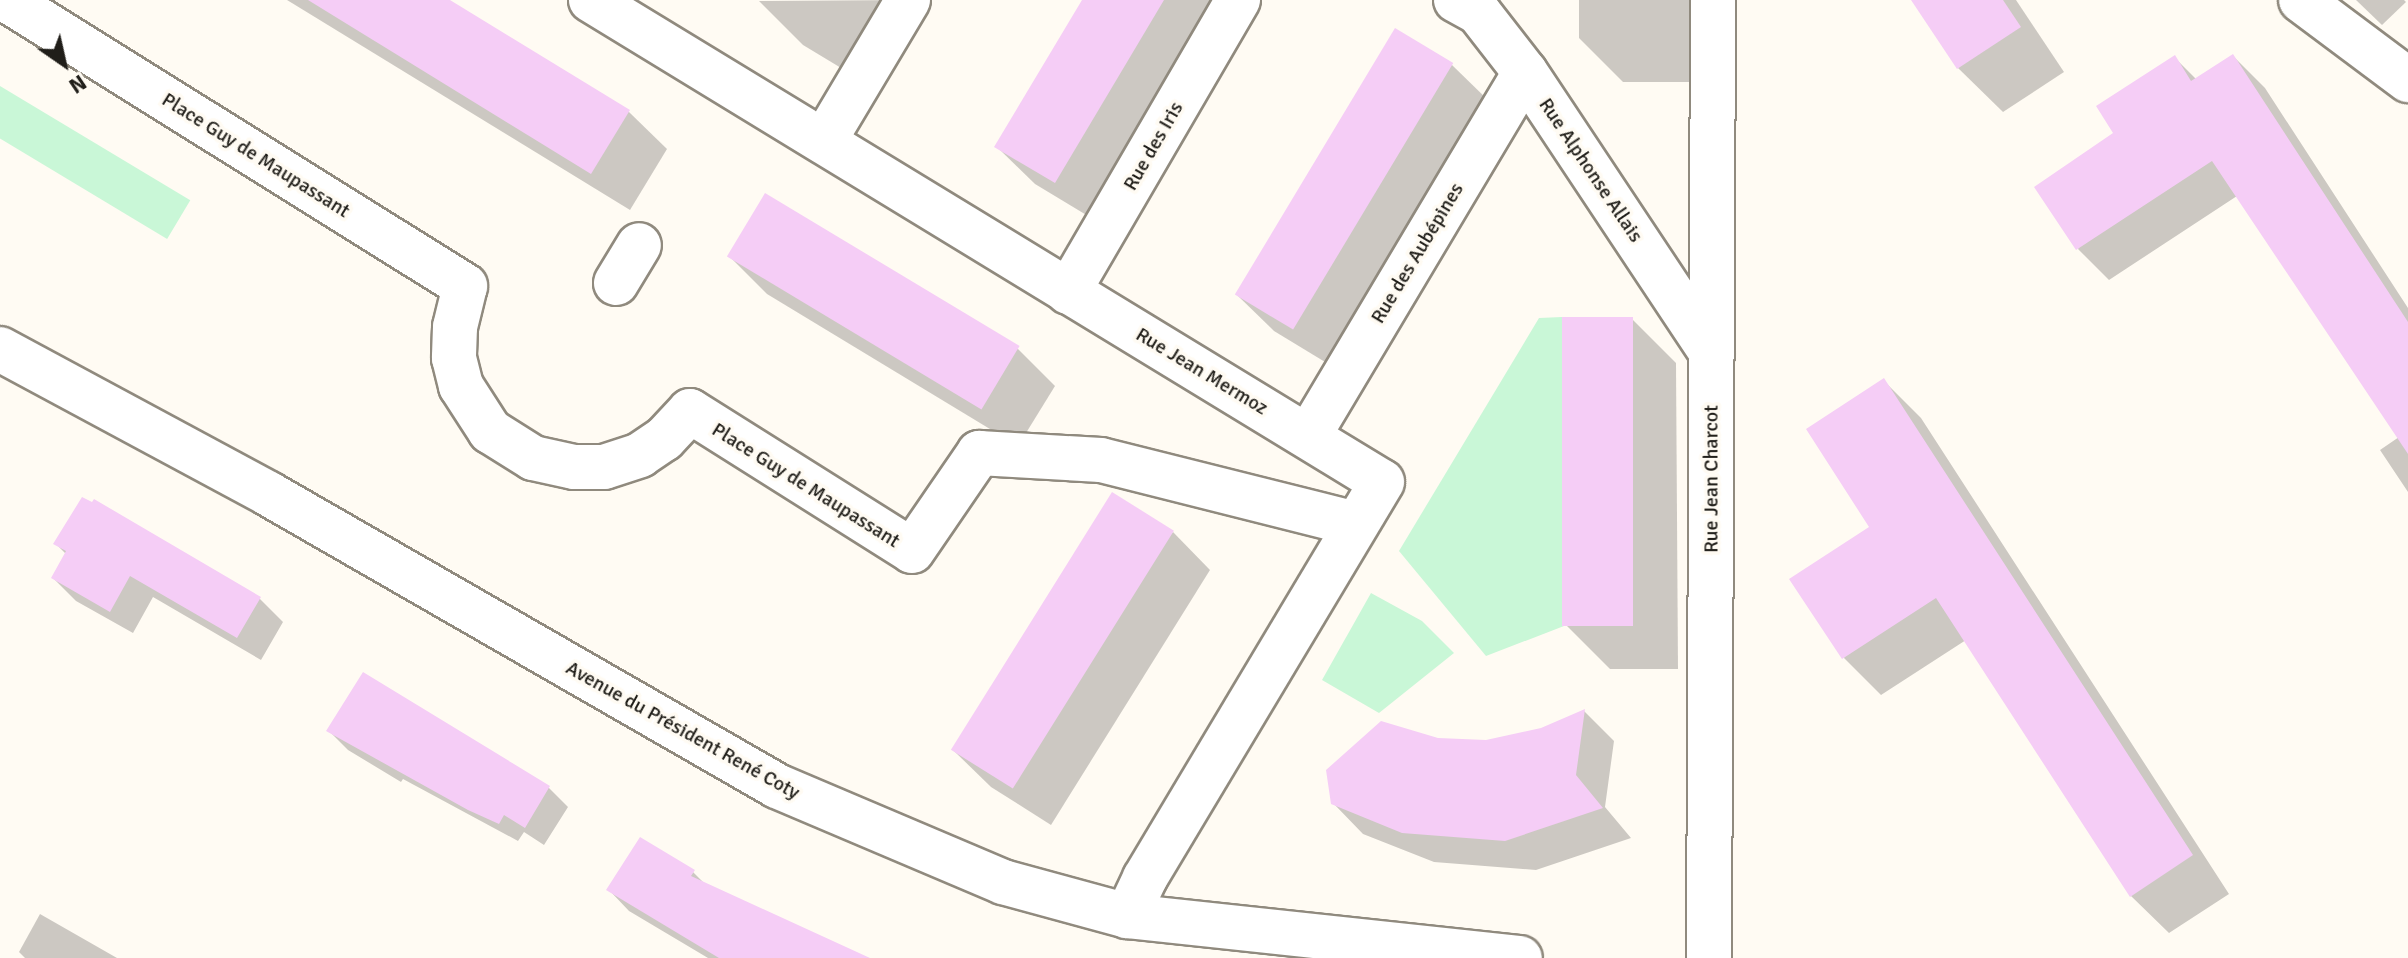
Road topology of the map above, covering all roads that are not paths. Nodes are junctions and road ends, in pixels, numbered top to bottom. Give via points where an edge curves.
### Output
1 (7, 0) edge
2 (591, 0) edge
3 (908, 0) edge
4 (1238, 0) edge
5 (1456, 0) edge
6 (1713, 0) edge
7 (2301, 0) edge
8 (1525, 72) junction
9 (2408, 80) edge
10 (824, 141) junction
11 (639, 245) dead end
12 (616, 283) dead end
13 (1068, 292) junction
14 (0, 349) edge
15 (1712, 353) junction
16 (1309, 435) junction
17 (1356, 524) junction
18 (1127, 916) junction
19 (1520, 958) edge
20 (1709, 958) edge

1 - 17 street, Place Guy de Maupassant via 465,286 455,327 454,358 461,386 490,431 533,458 604,467 640,455 690,411 912,551 979,453 1101,460
2 - 10 street, Rue Jean Mermoz
3 - 10 street
4 - 13 street, Rue des Iris
5 - 8 street, Rue Alphonse Allais via 1479,13
6 - 15 street, Rue Jean Charcot
7 - 9 street
8 - 15 street, Rue Alphonse Allais
8 - 16 street, Rue des Aubépines
10 - 13 street, Rue Jean Mermoz
11 - 12 street
13 - 16 street, Rue Jean Mermoz
14 - 18 street, Avenue du Président René Coty via 269,494 777,786 1003,882
15 - 20 street, Rue Jean Charcot
16 - 17 street, Rue Jean Mermoz via 1382,482
17 - 18 street, Rue Jean Mermoz
18 - 19 street, Avenue du Président René Coty

